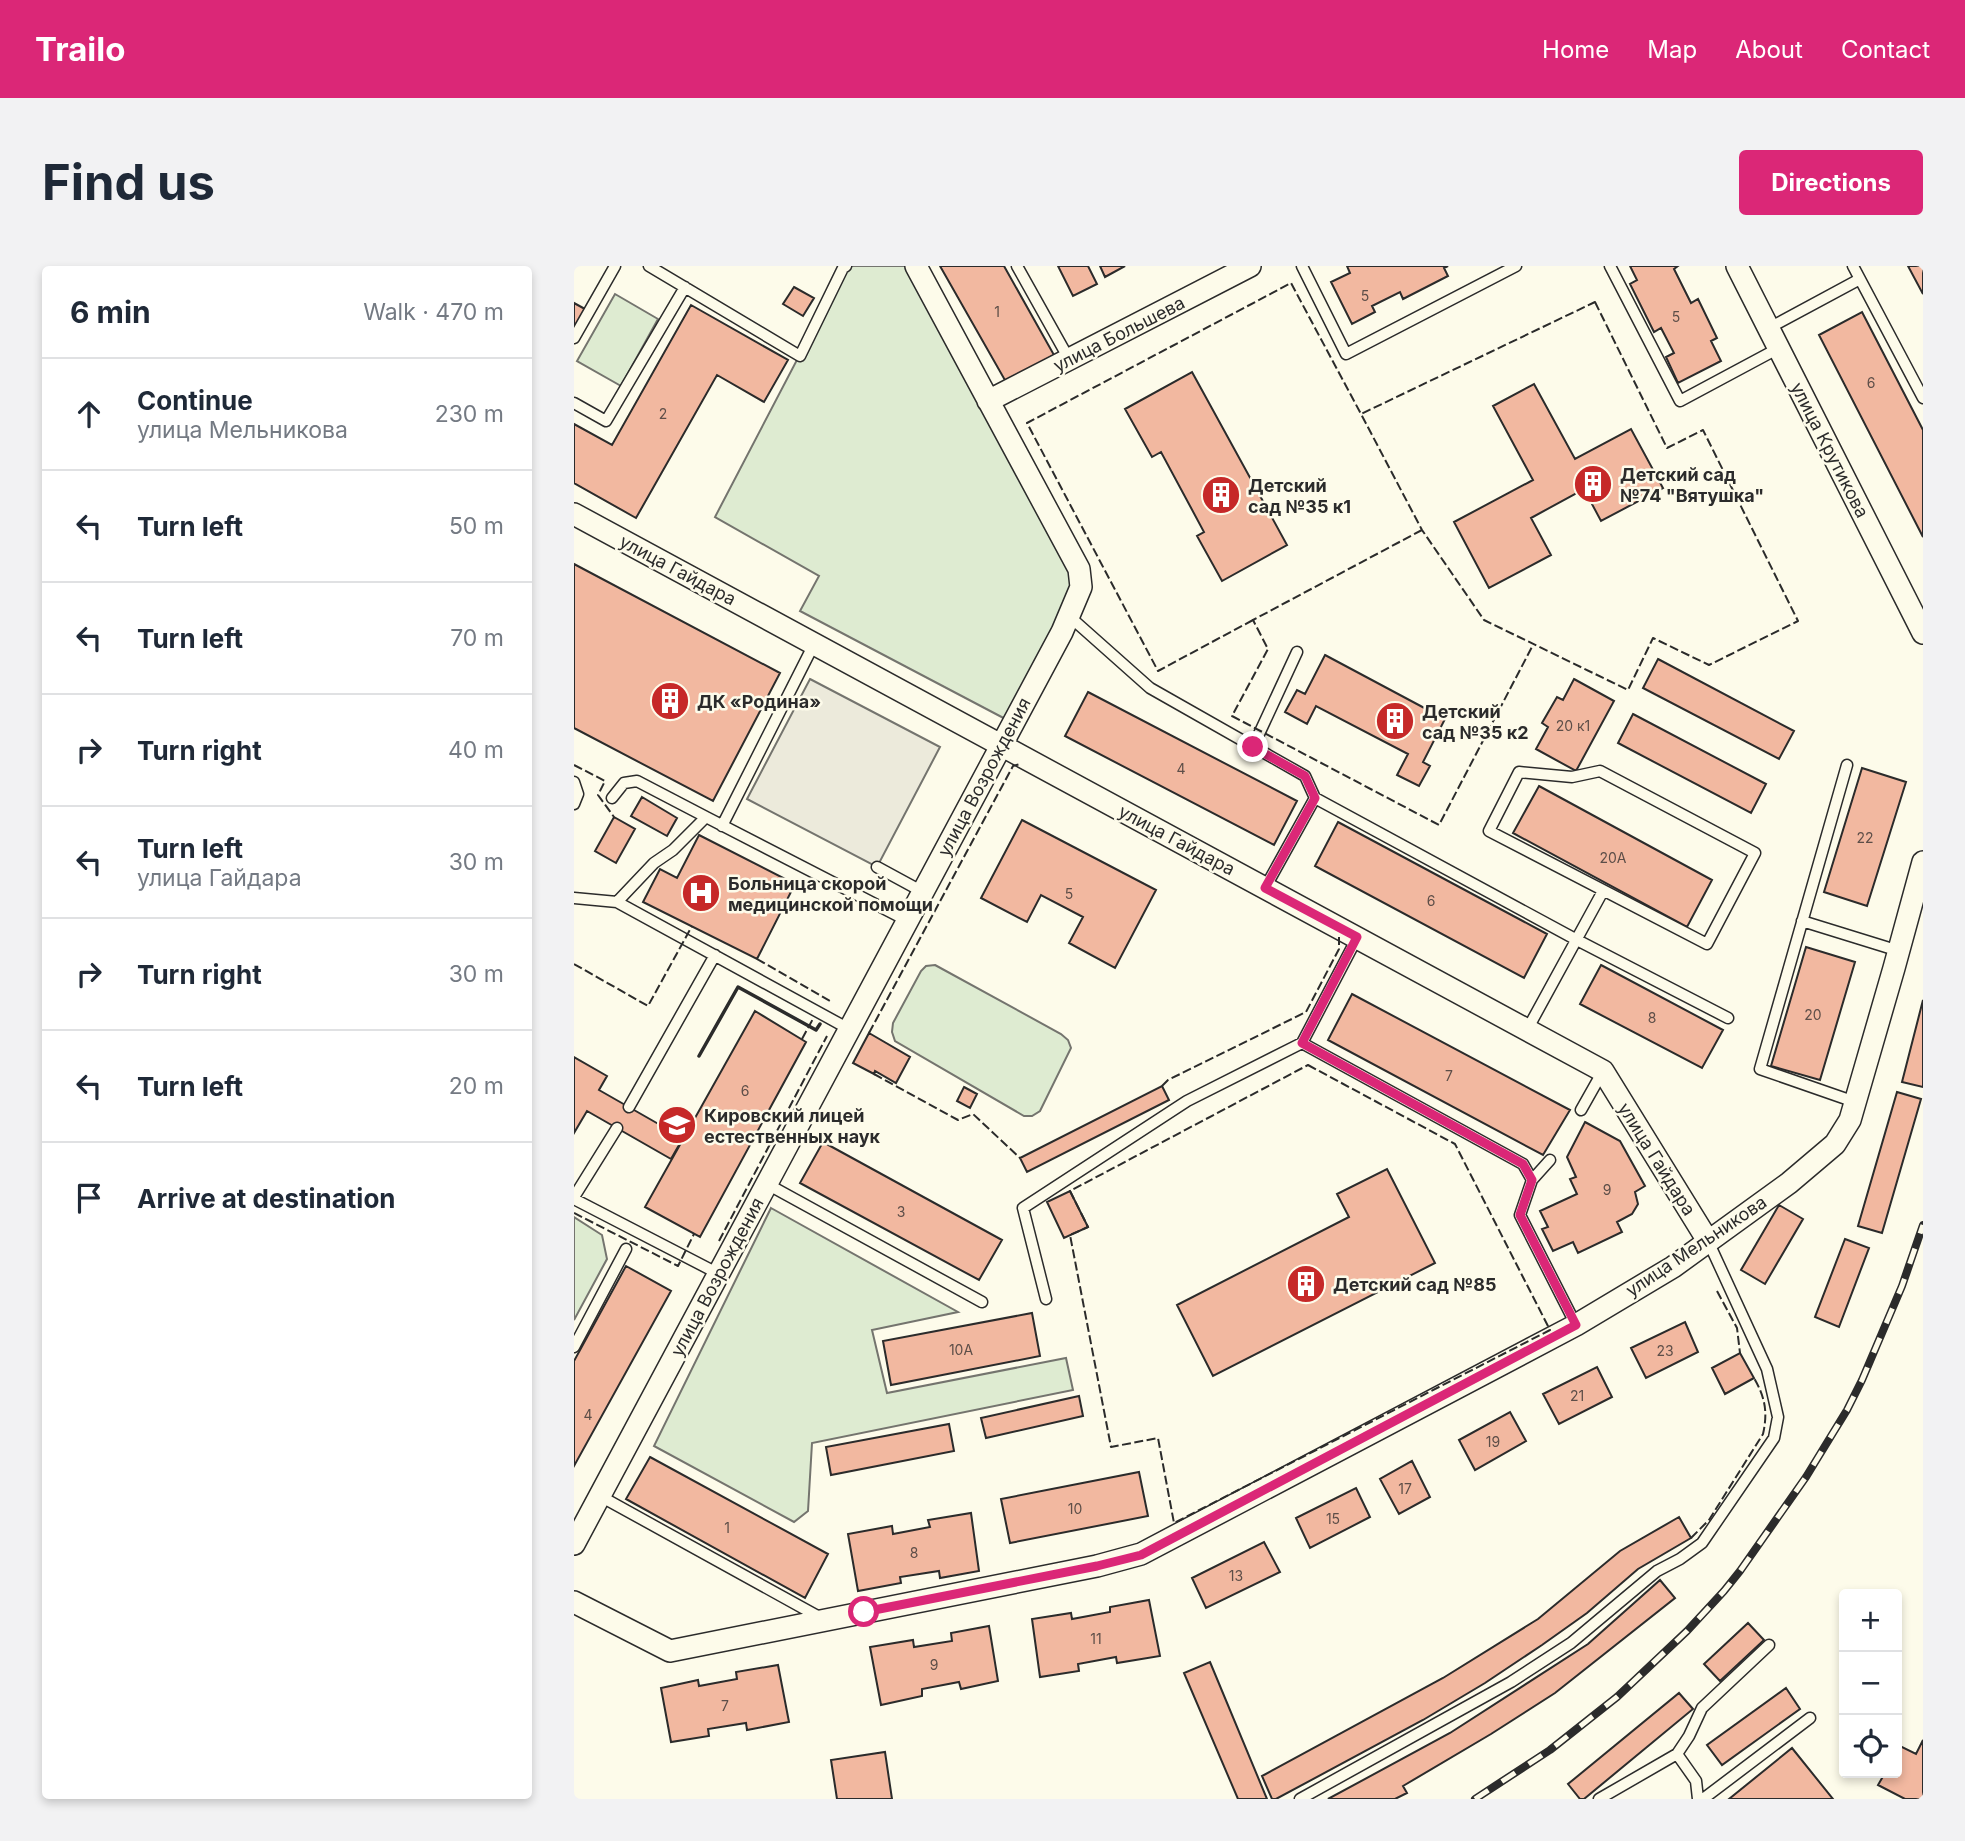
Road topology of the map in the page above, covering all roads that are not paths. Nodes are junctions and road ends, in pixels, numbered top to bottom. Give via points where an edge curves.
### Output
1 (615, 266) edge
2 (649, 266) edge
3 (916, 266) edge
4 (1017, 266) edge
5 (1250, 266) edge
6 (1302, 266) edge
7 (1516, 266) edge
8 (1610, 266) edge
9 (1737, 266) edge
10 (1853, 266) edge
11 (843, 267) edge
12 (1860, 279) junction
13 (685, 287) junction
14 (1769, 328) junction
15 (574, 338) edge
16 (1779, 348) junction
17 (1069, 359) junction
18 (1923, 398) edge
19 (988, 401) junction
20 (574, 403) edge
21 (574, 514) edge
22 (1069, 616) junction
23 (1923, 633) edge
24 (814, 643) junction
25 (1297, 652) dead end
26 (1001, 745) junction
27 (1253, 747) junction
28 (1847, 765) dead end
29 (574, 782) edge
30 (612, 798) dead end
31 (1315, 798) junction
32 (574, 804) edge
33 (706, 817) junction
34 (722, 826) junction
35 (1923, 862) edge
36 (877, 867) dead end
37 (1265, 888) junction
38 (1604, 891) junction
39 (923, 892) junction
40 (574, 898) edge
41 (617, 902) junction
42 (1802, 920) junction
43 (908, 921) junction
44 (1357, 937) junction
45 (1577, 940) junction
46 (1899, 951) junction
47 (715, 955) junction
48 (1728, 1017) dead end
49 (849, 1029) junction
50 (1527, 1030) junction
51 (1302, 1043) junction
52 (1603, 1071) junction
53 (1855, 1102) junction
54 (629, 1107) dead end
55 (1581, 1110) dead end
56 (617, 1128) dead end
57 (1550, 1160) dead end
58 (1532, 1180) junction
59 (767, 1184) junction
60 (574, 1198) edge
61 (1708, 1241) junction
62 (625, 1249) dead end
63 (719, 1274) junction
64 (1046, 1299) dead end
65 (982, 1302) dead end
66 (1576, 1325) junction
67 (574, 1347) edge
68 (600, 1496) junction
69 (574, 1544) edge
70 (574, 1602) edge
71 (825, 1620) junction
72 (1769, 1646) dead end
73 (1810, 1718) dead end
74 (1677, 1754) junction
75 (1300, 1799) edge
76 (1599, 1799) edge
77 (1698, 1799) edge
78 (1703, 1799) edge

1 - 15 lane
2 - 13 lane
3 - 19 street, улица Возрождения
4 - 17 lane
5 - 17 street, улица Большева
6 - 7 lane via 1346,354
8 - 16 lane via 1680,401
9 - 14 street, улица Крутикова
10 - 12 lane
11 - 13 lane via 800,356
12 - 14 lane
12 - 18 lane
13 - 20 lane via 606,421
14 - 16 street, улица Крутикова
16 - 23 street, улица Крутикова
17 - 19 street, улица Большева
19 - 22 street, улица Возрождения via 1079,569 1081,587
21 - 24 street, улица Гайдара
22 - 26 street, улица Возрождения
22 - 27 lane via 1150,688
24 - 26 street, улица Гайдара
24 - 34 lane via 798,689
25 - 27 lane
26 - 37 street, улица Гайдара
26 - 39 street, улица Возрождения
27 - 31 lane via 1305,776
28 - 42 lane
29 - 32 lane via 578,793
30 - 33 lane via 624,783 637,780
31 - 37 lane
31 - 45 lane
33 - 34 lane
33 - 41 lane
34 - 43 lane
35 - 46 street, улица Мельникова
36 - 39 lane
37 - 44 street, улица Гайдара
38 - 38 lane via 1707,944 1755,853 1600,771 1572,778 1520,772 1489,831
38 - 45 lane
39 - 43 street, улица Возрождения
40 - 41 lane
41 - 47 lane
42 - 46 lane
42 - 53 lane via 1760,1069
43 - 49 street, улица Возрождения
44 - 50 street, улица Гайдара
44 - 51 lane
45 - 48 lane
45 - 50 lane
46 - 53 street, улица Мельникова
47 - 49 lane
47 - 54 lane
49 - 59 street, улица Возрождения
50 - 52 street, улица Гайдара
51 - 58 lane via 1523,1164
51 - 64 lane via 1187,1101 1023,1208
52 - 55 lane
52 - 61 street, улица Гайдара
53 - 61 street, улица Мельникова via 1835,1144
56 - 60 lane
57 - 58 lane
58 - 66 lane via 1520,1215
59 - 63 street, улица Возрождения
59 - 65 lane
60 - 63 lane
61 - 66 street, улица Мельникова
61 - 75 lane via 1768,1368 1779,1418 1774,1438 1702,1543 1657,1571 1571,1643 1511,1682
62 - 67 lane
63 - 68 street, улица Возрождения
66 - 71 street, улица Мельникова via 1141,1555
68 - 69 street, улица Возрождения via 585,1514
68 - 71 lane
70 - 71 street, улица Мельникова via 670,1651
72 - 74 lane via 1702,1708
73 - 78 lane
74 - 76 lane
74 - 77 lane via 1696,1781

